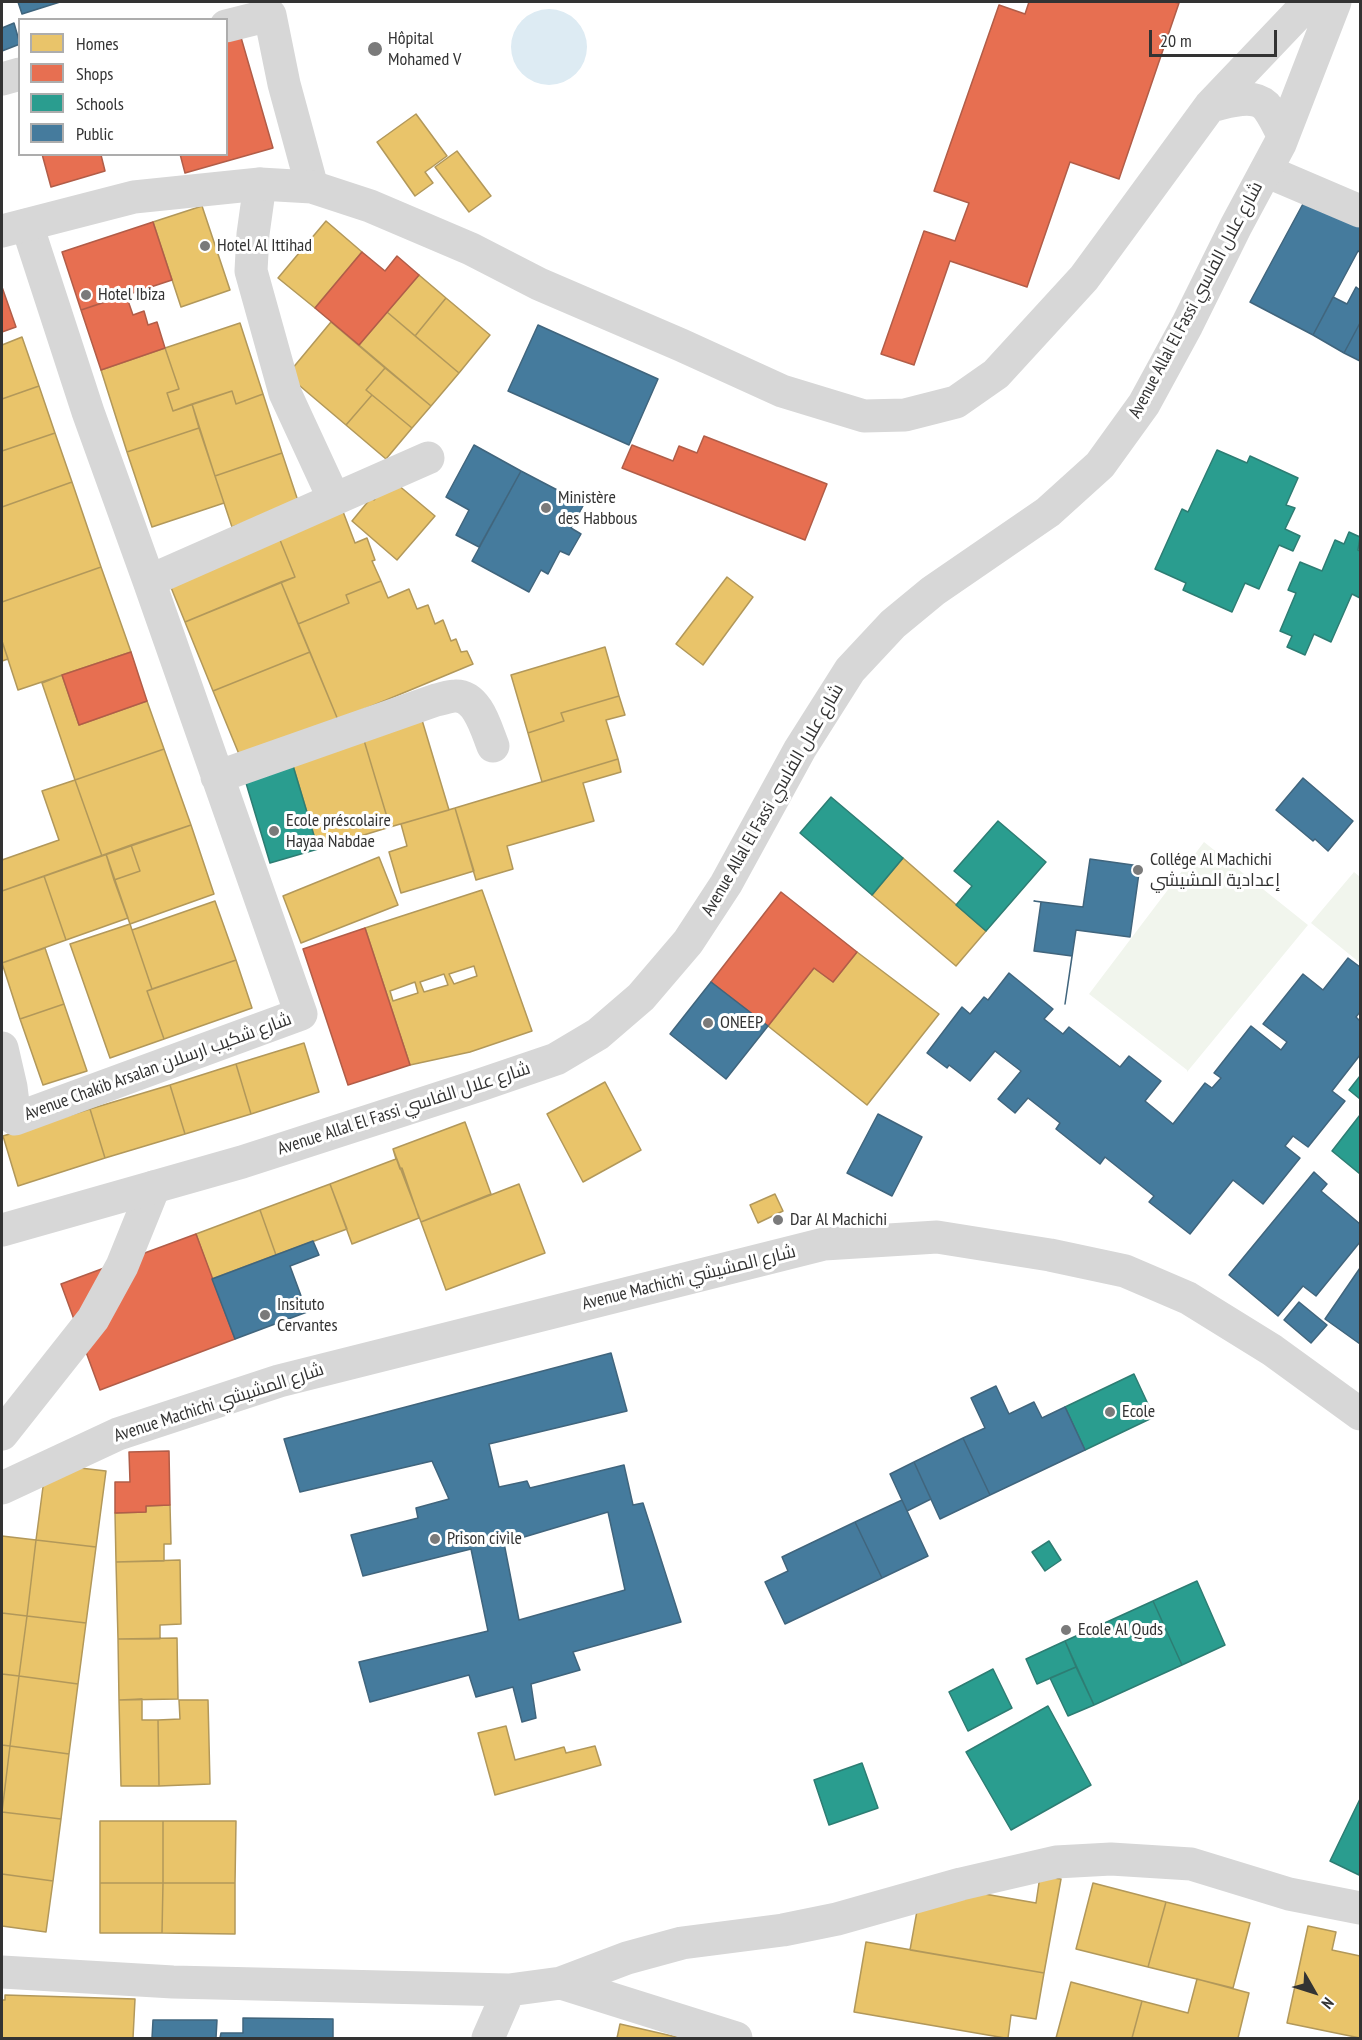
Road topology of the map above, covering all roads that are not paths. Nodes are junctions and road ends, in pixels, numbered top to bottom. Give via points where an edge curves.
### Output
1 (1308, 2) edge
2 (1335, 2) edge
3 (228, 26) edge
4 (18, 75) edge
5 (2, 79) edge
6 (1210, 106) junction
7 (1283, 135) junction
8 (1266, 171) junction
9 (260, 184) junction
10 (312, 187) junction
11 (1360, 211) edge
12 (14, 228) edge
13 (428, 458) dead end
14 (334, 499) junction
15 (149, 581) junction
16 (493, 746) dead end
17 (217, 777) junction
18 (2, 1048) edge
19 (154, 1186) junction
20 (2, 1230) edge
21 (1360, 1414) edge
22 (2, 1434) edge
23 (2, 1488) edge
24 (1360, 1908) edge
25 (2, 1972) edge
26 (561, 1983) junction
27 (509, 1990) junction
28 (488, 2038) edge
29 (736, 2038) edge

1 - 6 street
2 - 7 street, Avenue Allal El Fassi شارع علال الفاسي
3 - 10 street via 270,15
4 - 5 street
6 - 7 street via 1256,100 1265,105
6 - 10 street via 1084,278 996,374 956,402 905,415 864,416 782,391 539,284 471,249 370,206
7 - 8 street, Avenue Allal El Fassi شارع علال الفاسي
8 - 11 street
8 - 19 street, Avenue Allal El Fassi شارع علال الفاسي via 1144,404 1100,465 1048,512 933,591 893,624 850,670 800,749 726,884 688,942 641,997 598,1034 556,1059 242,1162
9 - 10 street
9 - 12 street via 134,197
9 - 14 street via 251,271 285,393
12 - 15 street via 88,412
13 - 14 street
14 - 15 street
15 - 17 street
16 - 17 street via 479,712 457,696
17 - 18 street, Avenue Chakib Arsalan شارع شكيب ارسلان via 301,1014 15,1119
19 - 20 street, Avenue Allal El Fassi شارع علال الفاسي
19 - 22 street via 123,1266 93,1319
21 - 23 street, Avenue Machichi شارع المشيشي via 1272,1350 1188,1298 1125,1271 937,1237 824,1244 279,1381 118,1434
24 - 26 street via 1289,1894 1191,1864 1111,1859 1056,1862 837,1919 682,1943 627,1958
25 - 27 street via 173,1982
26 - 27 street
26 - 29 street
27 - 28 street

